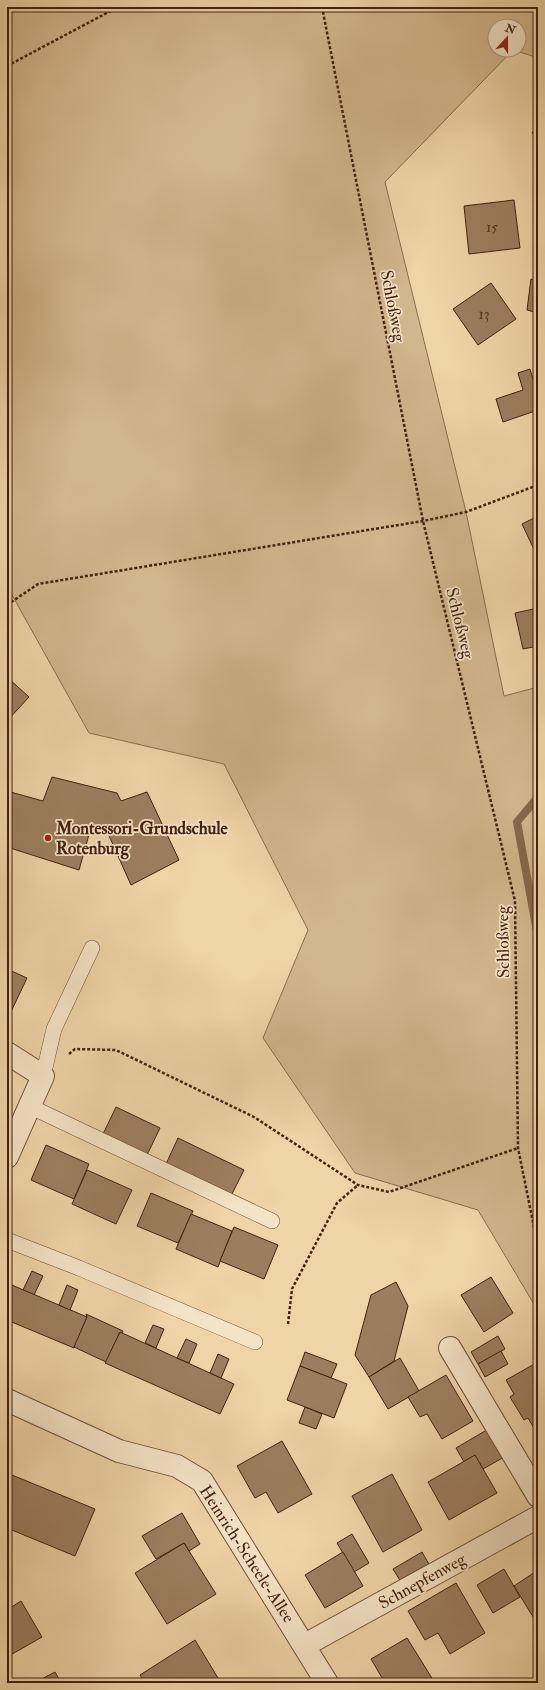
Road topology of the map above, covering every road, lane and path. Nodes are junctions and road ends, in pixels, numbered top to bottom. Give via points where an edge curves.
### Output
1 (118, 7) edge
2 (322, 7) edge
3 (7, 66) edge
4 (538, 485) edge
5 (423, 521) junction
6 (7, 605) edge
7 (92, 948) dead end
8 (7, 1053) edge
9 (43, 1076) junction
10 (29, 1106) junction
11 (518, 1148) junction
12 (7, 1157) edge
13 (358, 1185) junction
14 (272, 1221) dead end
15 (7, 1240) edge
16 (538, 1247) edge
17 (288, 1324) dead end
18 (255, 1342) dead end
19 (450, 1348) dead end
20 (7, 1400) edge
21 (538, 1496) edge
22 (538, 1517) edge
23 (305, 1645) junction
24 (328, 1683) edge

1 - 3 path
2 - 5 path, Schloßweg
4 - 5 path via 466,512
5 - 6 path via 38,584
5 - 11 path, Schloßweg via 516,901
7 - 9 lane via 54,1029
8 - 9 street
9 - 10 street
9 - 13 path via 75,1049 116,1050 254,1117
10 - 12 street
10 - 14 lane
11 - 13 path via 389,1192
11 - 16 path, Schloßweg
13 - 17 path via 337,1203 292,1289
15 - 18 lane
19 - 21 street
20 - 23 street, Heinrich-Scheele-Allee via 119,1451 177,1466 202,1481
22 - 23 street, Schnepfenweg
23 - 24 street, Heinrich-Scheele-Allee

